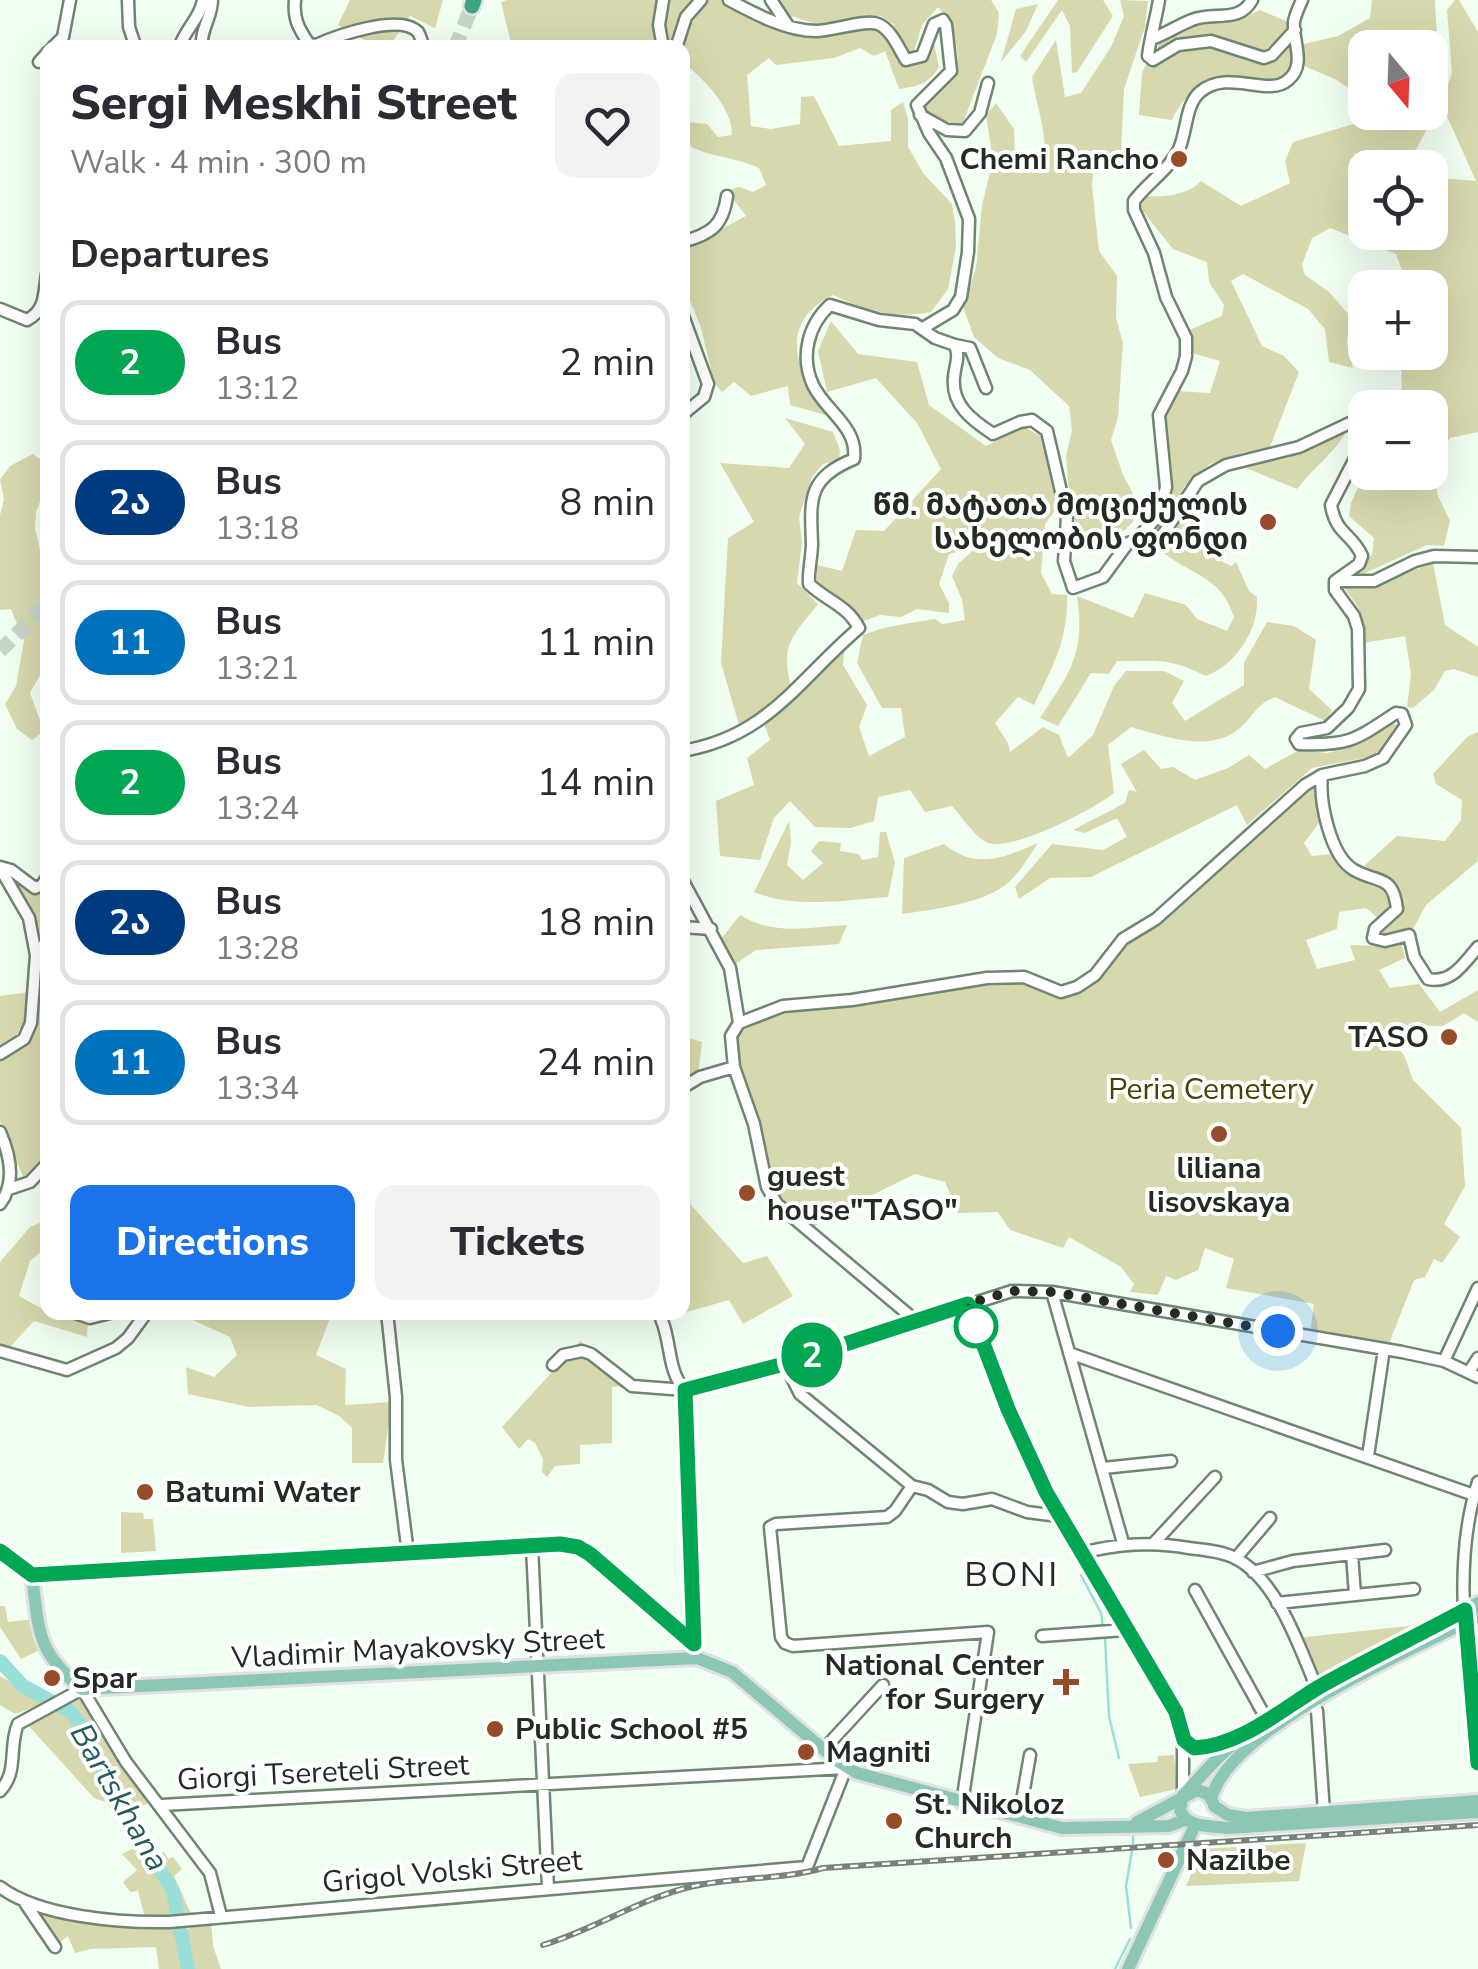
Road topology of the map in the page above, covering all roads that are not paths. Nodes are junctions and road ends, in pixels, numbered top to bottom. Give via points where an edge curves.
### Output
1 (70, 0) edge
2 (128, 0) edge
3 (203, 0) edge
4 (212, 0) edge
5 (295, 0) edge
6 (663, 0) edge
7 (700, 0) edge
8 (729, 0) edge
9 (771, 0) edge
10 (1158, 0) edge
11 (1252, 0) edge
12 (1302, 0) edge
13 (789, 28) junction
14 (1295, 30) junction
15 (1154, 38) junction
16 (60, 40) edge
17 (133, 40) edge
18 (183, 40) edge
19 (202, 40) edge
20 (307, 40) edge
21 (331, 40) edge
22 (421, 40) edge
23 (662, 40) edge
24 (679, 40) edge
25 (988, 83) dead end
26 (919, 115) junction
27 (727, 196) dead end
28 (690, 240) edge
29 (0, 309) edge
30 (40, 311) edge
31 (923, 328) junction
32 (690, 335) edge
33 (954, 345) junction
34 (986, 388) dead end
35 (690, 408) edge
36 (1348, 425) edge
37 (1348, 474) edge
38 (1136, 541) junction
39 (1478, 557) edge
40 (1335, 581) junction
41 (690, 750) edge
42 (1322, 774) junction
43 (0, 868) edge
44 (40, 887) edge
45 (690, 894) edge
46 (690, 927) edge
47 (711, 929) junction
48 (1478, 947) edge
49 (40, 949) edge
50 (36, 955) junction
51 (739, 1023) junction
52 (0, 1054) edge
53 (734, 1067) junction
54 (690, 1083) edge
55 (0, 1132) edge
56 (40, 1171) edge
57 (9, 1190) junction
58 (0, 1204) edge
59 (1478, 1288) edge
60 (1052, 1292) junction
61 (968, 1304) junction
62 (140, 1320) edge
63 (388, 1320) edge
64 (662, 1320) edge
65 (916, 1321) junction
66 (1384, 1349) junction
67 (0, 1351) edge
68 (1069, 1353) junction
69 (1478, 1358) edge
70 (1444, 1361) junction
71 (784, 1364) junction
72 (553, 1365) dead end
73 (1474, 1374) edge
74 (685, 1390) junction
75 (1368, 1456) junction
76 (1171, 1462) dead end
77 (1103, 1468) junction
78 (1215, 1476) dead end
79 (1478, 1482) edge
80 (912, 1486) junction
81 (1474, 1495) junction
82 (1058, 1516) junction
83 (1270, 1518) dead end
84 (1123, 1543) junction
85 (1153, 1544) junction
86 (532, 1546) junction
87 (1385, 1550) dead end
88 (0, 1551) edge
89 (408, 1553) junction
90 (1081, 1553) junction
91 (1352, 1554) junction
92 (1236, 1558) junction
93 (1254, 1572) junction
94 (32, 1575) junction
95 (1195, 1590) dead end
96 (1414, 1590) dead end
97 (1355, 1596) junction
98 (1278, 1603) junction
99 (1472, 1613) edge
100 (1125, 1630) junction
101 (1042, 1636) dead end
102 (696, 1651) junction
103 (540, 1668) junction
104 (883, 1685) dead end
105 (1318, 1688) junction
106 (1475, 1691) edge
107 (77, 1692) junction
108 (1312, 1703) junction
109 (1262, 1724) junction
110 (1184, 1740) junction
111 (824, 1749) junction
112 (1030, 1755) dead end
113 (1478, 1764) edge
114 (846, 1768) junction
115 (1204, 1772) junction
116 (544, 1787) junction
117 (0, 1792) edge
118 (1214, 1792) junction
119 (1183, 1795) junction
120 (1478, 1801) edge
121 (962, 1803) junction
122 (161, 1805) junction
123 (1324, 1812) junction
124 (1478, 1812) edge
125 (1019, 1818) junction
126 (1246, 1818) junction
127 (1228, 1822) junction
128 (1195, 1823) junction
129 (1130, 1825) junction
130 (1168, 1826) junction
131 (1187, 1843) junction
132 (0, 1887) edge
133 (548, 1888) junction
134 (23, 1900) junction
135 (221, 1916) junction
136 (55, 1947) dead end
137 (1128, 1969) edge

1 - 16 street
2 - 17 street
3 - 18 street
4 - 19 street
5 - 20 street via 298,29
6 - 23 street
7 - 24 street
8 - 13 street
9 - 13 street
10 - 15 street
11 - 15 street via 1237,14 1194,18
12 - 14 street
13 - 26 street via 822,32 876,23 906,60 922,56 934,24 942,20 951,71 917,104
14 - 15 street via 1264,58 1211,41 1178,45 1153,60 1148,56
14 - 38 street via 1299,50 1289,80 1276,86 1231,80 1202,90 1177,153 1134,201 1186,338 1182,370 1159,415 1166,488 1159,515
21 - 22 street via 369,27 408,26
25 - 26 street via 980,113 965,131
26 - 31 street via 946,158 970,219 960,297 953,310
27 - 28 street via 719,225
29 - 30 street via 26,320
31 - 33 street
31 - 41 street via 830,305 810,331 813,385 855,448 854,459 820,480 809,516 809,584 852,614 858,628 752,728
32 - 35 street via 708,384
33 - 34 street via 970,348
33 - 38 street via 956,393 972,420 992,434 1032,420 1047,431 1067,517 1064,561 1073,588 1104,577 1128,542
36 - 38 street via 1300,447 1226,465 1190,490 1152,551
37 - 40 street via 1332,506 1340,531 1362,556
39 - 40 street via 1434,556 1374,581
40 - 42 street via 1358,629 1359,688 1328,728 1296,739 1337,746 1396,713 1406,725 1384,758
42 - 48 street via 1320,793 1335,851 1351,868 1395,892 1397,909 1373,938 1409,935 1428,978 1439,981 1453,976
42 - 51 street via 1156,920 1115,946 1095,975 1077,987 1061,992 1024,978 987,978 783,1006
43 - 44 street
43 - 50 street via 29,918
45 - 47 street
46 - 47 street
47 - 51 street via 730,968
49 - 50 street
50 - 52 street via 31,1023 24,1039
51 - 53 street via 731,1036
53 - 54 street
53 - 65 street via 777,1204
55 - 57 street via 9,1152
56 - 57 street
57 - 58 street
59 - 70 street
60 - 61 street via 1012,1291
60 - 66 street
60 - 68 street
61 - 65 street
61 - 82 street
62 - 67 street via 116,1348 67,1370
63 - 89 street
64 - 74 street via 676,1380
65 - 71 street
66 - 70 street
66 - 75 street
68 - 75 street
68 - 77 street
69 - 73 street
70 - 73 street
71 - 74 street
71 - 80 street via 800,1394
72 - 74 street via 582,1351 632,1386
74 - 102 street
75 - 81 street
76 - 77 street
77 - 84 street
78 - 85 street
79 - 81 street
80 - 82 street via 948,1502 992,1500
80 - 121 street via 886,1517 770,1527 782,1637 794,1646 988,1632
81 - 99 street via 1463,1569
82 - 90 street
83 - 92 street
84 - 85 street
84 - 90 street
85 - 92 street
86 - 89 street
86 - 102 street via 578,1547
86 - 103 street
87 - 91 street
88 - 94 main road
89 - 94 street
90 - 100 street
91 - 93 street
91 - 97 street
92 - 93 street
93 - 98 street
94 - 107 main road via 40,1638
95 - 109 street
96 - 97 street
97 - 98 street
98 - 105 street
99 - 105 main road
99 - 106 street
99 - 108 main road
100 - 101 street
100 - 110 street via 1176,1712
102 - 103 main road, Vladimir Mayakovsky Street
102 - 111 main road, Vladimir Mayakovsky Street via 732,1672
103 - 107 main road, Vladimir Mayakovsky Street
103 - 116 street
104 - 111 street
105 - 109 main road
106 - 113 street
107 - 117 street via 18,1724 11,1776
107 - 122 street
108 - 118 main road via 1239,1754
108 - 123 street
109 - 110 main road via 1209,1748
109 - 115 main road
110 - 119 street
111 - 114 main road, Vladimir Mayakovsky Street
112 - 125 street
114 - 116 street, Giorgi Tsereteli Street
114 - 121 main road, Vladimir Mayakovsky Street
114 - 133 street, Grigol Volski Street via 807,1867
115 - 118 main road
115 - 119 main road
116 - 122 street, Giorgi Tsereteli Street
116 - 133 street
118 - 119 main road
118 - 126 main road via 1228,1813
118 - 127 main road
118 - 128 main road via 1210,1819
119 - 128 main road via 1180,1810
119 - 129 main road
120 - 123 main road
121 - 125 main road, Vladimir Mayakovsky Street
122 - 135 street via 210,1873
123 - 126 main road
124 - 127 main road
125 - 129 main road, Vladimir Mayakovsky Street via 1062,1828
126 - 127 main road
127 - 128 main road
128 - 130 main road
128 - 131 main road
129 - 130 main road, Vladimir Mayakovsky Street
130 - 131 main road
131 - 137 main road
132 - 134 street, Grigol Volski Street
133 - 135 street, Grigol Volski Street
134 - 135 street, Grigol Volski Street via 101,1918 169,1922
134 - 136 street

